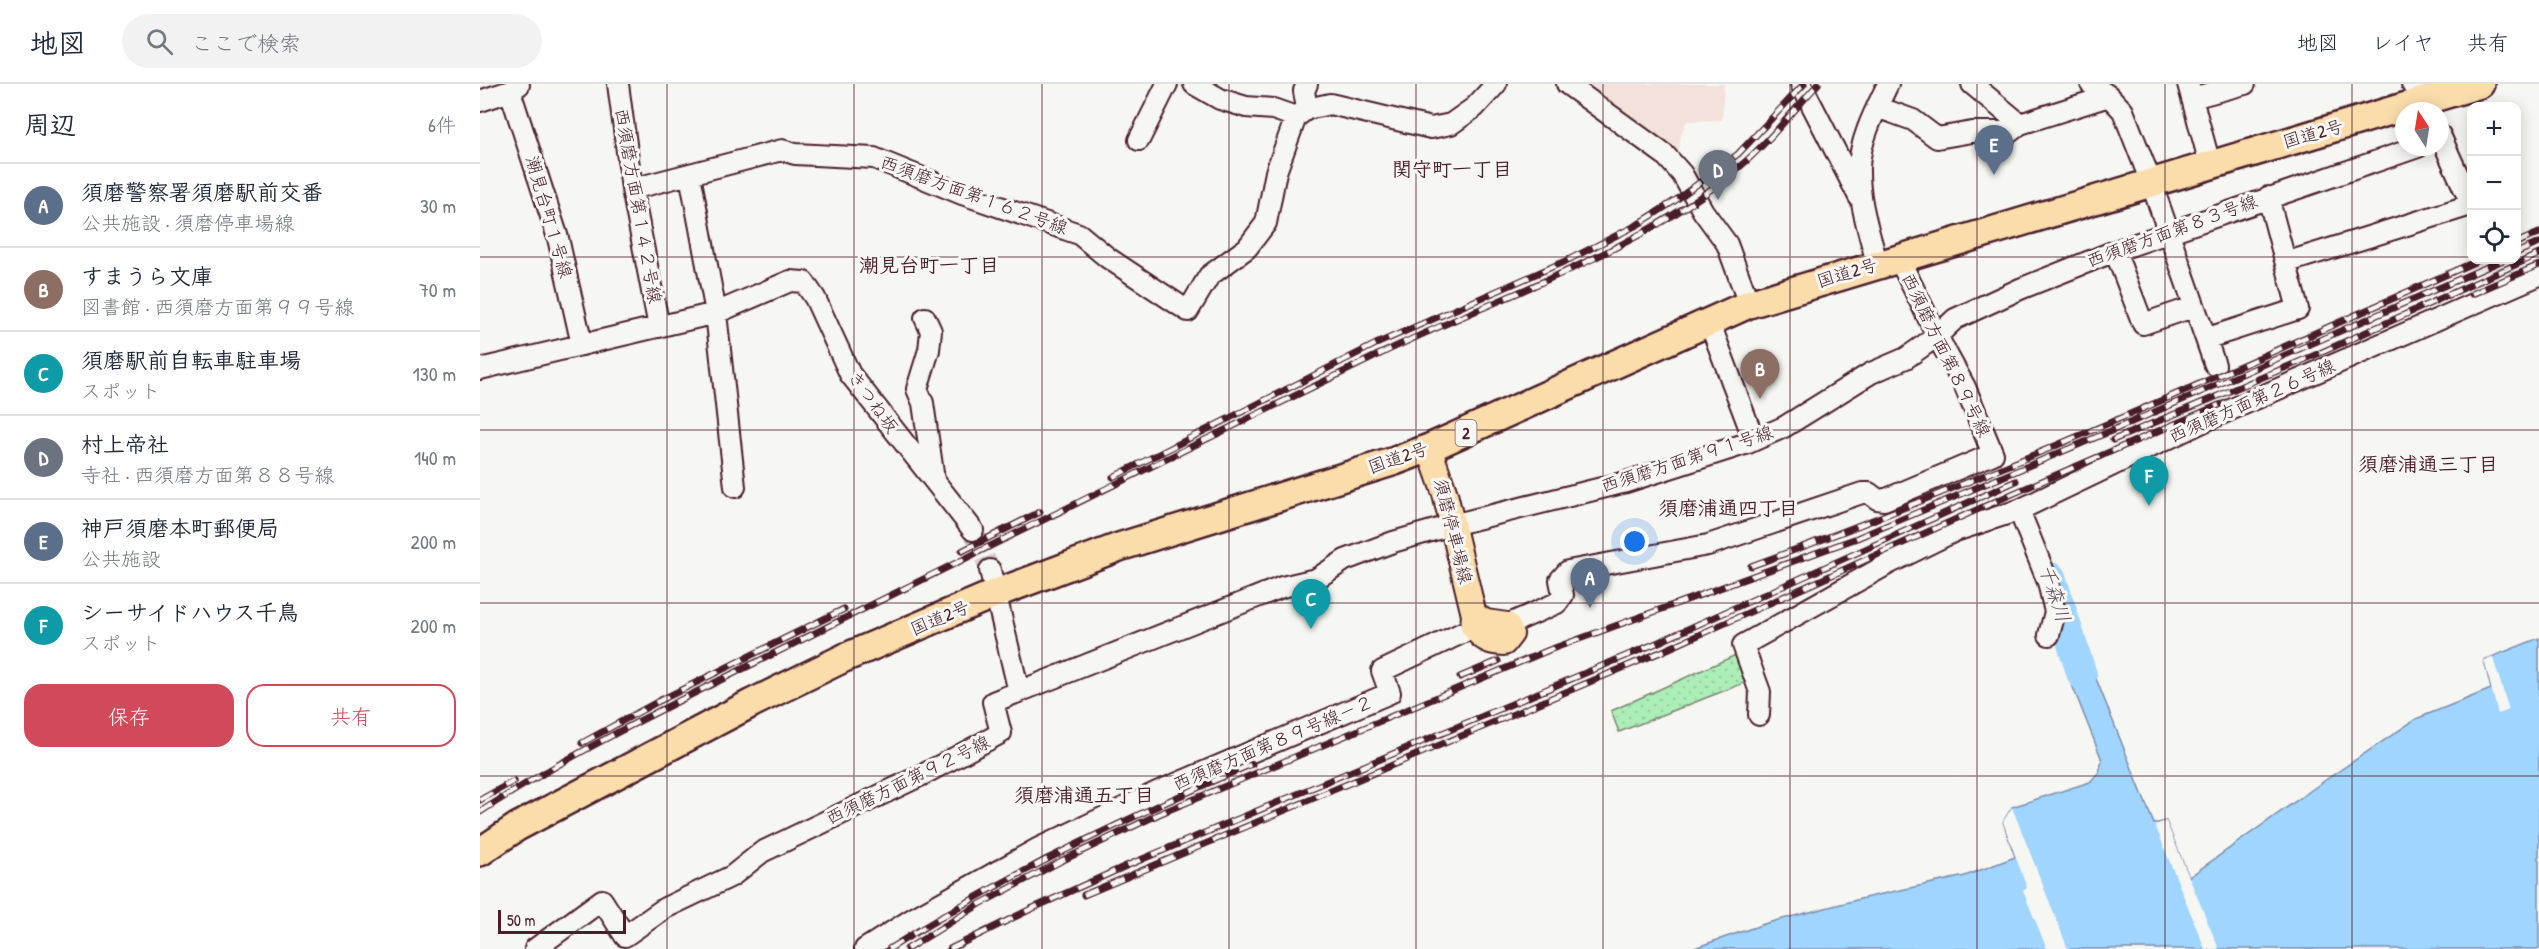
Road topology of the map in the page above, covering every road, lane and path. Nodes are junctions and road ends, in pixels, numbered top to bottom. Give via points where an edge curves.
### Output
1 (618, 84) edge
2 (1167, 84) edge
3 (1194, 84) edge
4 (1307, 84) edge
5 (1496, 84) edge
6 (1567, 84) edge
7 (1802, 84) edge
8 (1887, 84) edge
9 (1972, 84) edge
10 (2091, 84) edge
11 (2245, 84) edge
12 (2480, 84) edge
13 (515, 87) edge
14 (2190, 91) edge
15 (2109, 96) junction
16 (2421, 99) edge
17 (480, 101) edge
18 (1877, 107) junction
19 (1302, 113) junction
20 (2020, 124) junction
21 (1139, 140) dead end
22 (2395, 155) edge
23 (2449, 156) edge
24 (2210, 164) junction
25 (690, 175) junction
26 (2151, 182) junction
27 (632, 189) junction
28 (2268, 196) junction
29 (2467, 196) edge
30 (1862, 204) junction
31 (2467, 206) edge
32 (2168, 232) junction
33 (2115, 251) junction
34 (1888, 260) junction
35 (2288, 262) junction
36 (2539, 275) edge
37 (1749, 304) junction
38 (2193, 307) junction
39 (716, 313) junction
40 (925, 318) dead end
41 (1709, 321) junction
42 (659, 327) junction
43 (1937, 336) junction
44 (2208, 338) junction
45 (582, 345) junction
46 (2215, 365) dead end
47 (480, 369) edge
48 (1754, 440) junction
49 (1429, 448) junction
50 (935, 483) junction
51 (735, 487) dead end
52 (2019, 510) junction
53 (1452, 525) junction
54 (973, 530) tunnel mouth
55 (992, 582) junction
56 (1469, 623) junction
57 (1508, 625) joint
58 (2049, 635) dead end
59 (1018, 692) junction
60 (1759, 716) dead end
61 (480, 852) edge
62 (536, 949) edge
63 (865, 949) edge

1 - 27 street, 西須磨方面第１４２号線
2 - 21 street
3 - 19 street via 1246,107
4 - 19 street
5 - 19 street via 1475,107 1451,124 1431,129 1330,104
6 - 37 street via 1665,155 1682,174 1702,211 1727,243
7 - 30 street
8 - 18 street
9 - 20 street
10 - 15 street
11 - 14 street
12 - 16 highway, 国道2号 / 2
13 - 17 street
13 - 45 street, 潮見台町１号線 via 558,238
14 - 24 street
15 - 20 street
15 - 26 street via 2123,111
16 - 24 highway, 国道2号 / 2
18 - 20 street via 1913,120 1938,138 1972,132 2010,132
18 - 30 street via 1859,167
19 - 25 street, 西須磨方面第１６２号線 via 1276,172 1266,223 1247,248 1209,276 1188,311 1079,234 962,194 874,158 782,150
22 - 28 street, 西須磨方面第８３号線
23 - 29 street
24 - 26 highway, 国道2号 / 2
25 - 27 street, 西須磨方面第１６２号線
25 - 39 street
26 - 32 street
26 - 34 highway, 国道2号 / 2
27 - 42 street, 西須磨方面第１４２号線
28 - 32 street, 西須磨方面第８３号線
28 - 35 street
30 - 34 street, 西須磨方面第８９号線
31 - 35 street
32 - 33 street, 西須磨方面第８３号線
32 - 38 street
33 - 38 street via 2143,324
33 - 43 street, 西須磨方面第８３号線 via 1955,319
34 - 37 highway, 国道2号 / 2
34 - 43 street, 西須磨方面第８９号線
35 - 44 street via 2298,309
36 - 52 street, 西須磨方面第２６号線 via 2205,421
37 - 41 highway, 国道2号 / 2
38 - 44 street
39 - 42 street
39 - 50 street, きつね坂 via 790,281 804,282 850,374
39 - 51 street
40 - 50 street via 931,331 929,350 917,389 923,403
41 - 48 street
41 - 49 highway, 国道2号 / 2
42 - 45 street
43 - 48 street, 西須磨方面第９１号線 via 1906,358 1871,373 1784,427
43 - 57 street, 西須磨方面第８９号線 via 1965,387 1993,454 1884,500 1869,492 1862,493 1708,545 1568,571 1560,580 1563,595 1557,603
44 - 46 street
45 - 47 street
48 - 53 street, 西須磨方面第９１号線 via 1626,482
49 - 53 main road, 須磨停車場線
49 - 55 highway, 国道2号 / 2 via 1119,547
50 - 54 street, きつね坂
52 - 58 street via 2048,582 2055,612
52 - 60 street, 西須磨方面第２６号線 via 1955,531 1743,645 1760,692
53 - 56 main road, 須磨停車場線
53 - 59 street, 西須磨方面第９２号線 via 1345,560 1316,579 1282,587
55 - 59 street
55 - 61 highway, 国道2号 / 2 via 752,703 517,827
56 - 57 main road, 須磨停車場線 via 1492,643 1504,643 1511,634
56 - 63 street, 西須磨方面第８９号線－２ via 1382,671 1390,693 1156,792 1039,848
59 - 62 street, 西須磨方面第９２号線 via 993,702 1001,733 762,852 732,876 665,908 625,936 602,900

